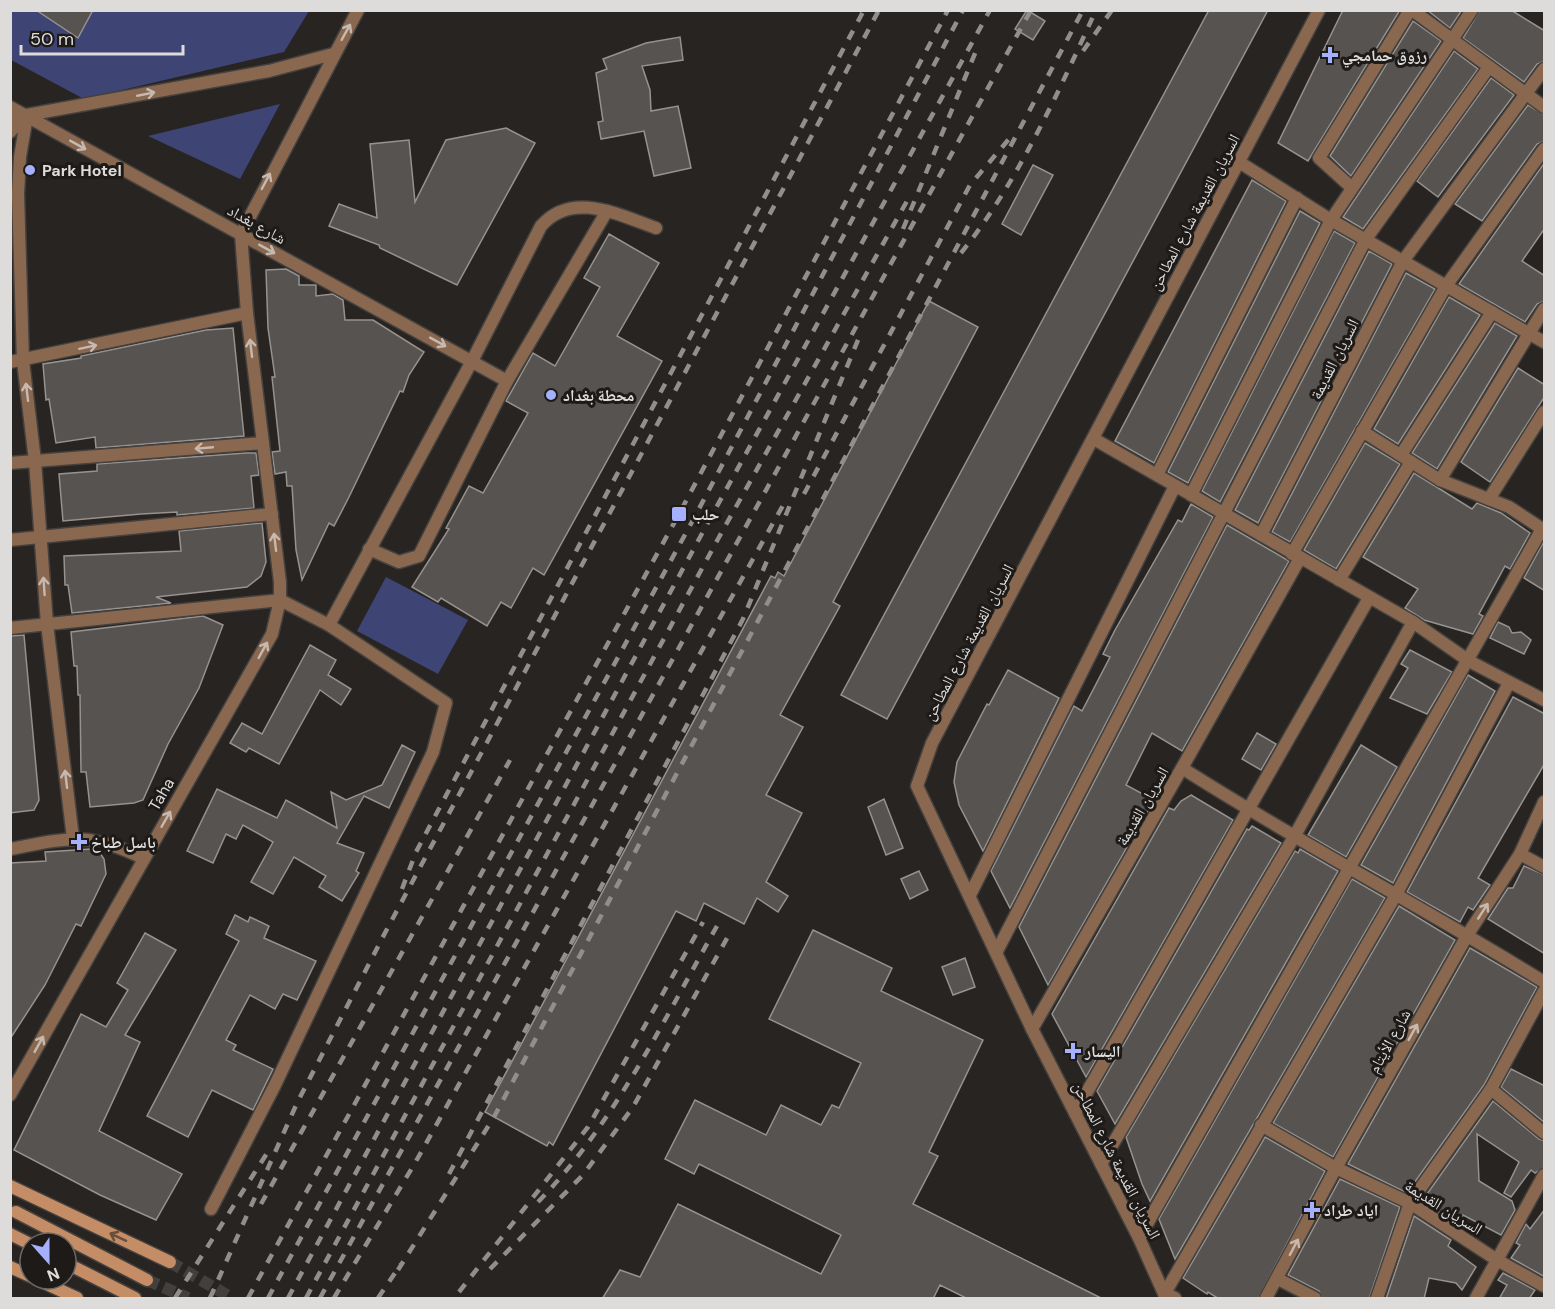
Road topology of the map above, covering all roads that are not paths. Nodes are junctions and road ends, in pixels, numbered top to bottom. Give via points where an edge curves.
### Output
1 (358, 10) edge
2 (1319, 10) edge
3 (1411, 10) edge
4 (1472, 10) edge
5 (1451, 40) junction
6 (333, 54) junction
7 (1489, 67) junction
8 (1545, 69) edge
9 (1527, 94) junction
10 (10, 106) edge
11 (1545, 107) edge
12 (27, 117) junction
13 (10, 118) edge
14 (10, 132) edge
15 (1545, 149) edge
16 (1239, 162) junction
17 (1351, 188) junction
18 (1297, 198) junction
19 (607, 211) junction
20 (1331, 220) junction
21 (656, 228) dead end
22 (241, 234) junction
23 (1366, 239) junction
24 (1403, 261) junction
25 (1446, 285) junction
26 (1545, 309) edge
27 (1492, 312) junction
28 (247, 313) junction
29 (1528, 333) junction
30 (1545, 342) edge
31 (472, 361) junction
32 (17, 362) edge
33 (507, 381) junction
34 (1545, 412) edge
35 (1362, 431) junction
36 (1094, 439) junction
37 (263, 443) junction
38 (1406, 459) junction
39 (35, 461) junction
40 (10, 463) edge
41 (1157, 475) junction
42 (1440, 480) junction
43 (1175, 486) junction
44 (1191, 495) junction
45 (1489, 499) junction
46 (1226, 513) junction
47 (272, 514) junction
48 (1543, 529) edge
49 (1261, 535) junction
50 (41, 536) junction
51 (10, 540) edge
52 (369, 549) junction
53 (1296, 556) junction
54 (1339, 580) junction
55 (1369, 598) junction
56 (280, 600) junction
57 (1413, 622) junction
58 (46, 624) junction
59 (329, 625) junction
60 (10, 628) edge
61 (1469, 661) junction
62 (1509, 683) junction
63 (1545, 700) edge
64 (1182, 768) junction
65 (1545, 802) edge
66 (1249, 811) junction
67 (1294, 837) junction
68 (73, 838) junction
69 (10, 849) edge
70 (1520, 854) junction
71 (144, 858) junction
72 (1545, 867) edge
73 (1350, 868) junction
74 (1397, 893) junction
75 (970, 895) junction
76 (1468, 934) junction
77 (997, 951) junction
78 (1545, 982) edge
79 (1545, 992) edge
80 (1032, 1029) junction
81 (1491, 1089) junction
82 (10, 1095) edge
83 (1075, 1113) junction
84 (1261, 1125) junction
85 (1545, 1133) edge
86 (1101, 1164) junction
87 (1336, 1168) junction
88 (1545, 1175) edge
89 (10, 1186) edge
90 (1410, 1203) junction
91 (211, 1209) dead end
92 (16, 1212) dead end
93 (1138, 1238) junction
94 (1497, 1260) junction
95 (170, 1262) tunnel mouth
96 (78, 1269) edge
97 (1278, 1279) junction
98 (147, 1280) tunnel mouth
99 (1545, 1286) edge
100 (61, 1291) edge
101 (1169, 1297) edge
102 (77, 1299) edge
103 (135, 1299) edge
104 (1266, 1299) edge
105 (1316, 1299) edge
106 (1377, 1299) edge
107 (1476, 1299) edge

6 -> 1 street
2 - 16 street, السريان القديمة شارع المطاحن
3 - 5 street
3 - 17 street via 1319,158
4 - 5 street
5 - 7 street
5 - 17 street
12 -> 6 street via 269,71
22 -> 6 street
7 - 9 street
7 - 23 street, السريان القديمة
8 - 9 street, السريان القديمة
9 - 11 street
9 - 24 street, السريان القديمة
10 - 12 street, شارع بغداد
12 - 13 street
12 - 14 street
12 -> 22 street, شارع بغداد
12 - 32 street via 18,194
15 - 25 street
16 - 18 street
16 - 36 street, السريان القديمة شارع المطاحن
17 - 20 street
18 - 20 street
18 - 41 street
19 - 21 street
19 - 31 street via 583,206 565,208 551,214 541,225
19 - 33 street
20 - 23 street
20 - 44 street
22 - 28 street, Taha
22 -> 31 street, شارع بغداد
23 - 24 street
23 - 46 street, السريان القديمة
24 - 25 street
24 - 49 street, السريان القديمة
25 - 27 street
25 - 35 street
26 - 29 street
27 - 29 street
27 - 38 street
32 -> 28 street
37 -> 28 street, Taha
29 - 30 street
29 - 42 street
31 - 33 street, شارع بغداد
31 - 52 street
39 -> 32 street
33 - 52 street via 420,556 399,562
34 - 45 street
35 - 38 street
35 - 53 street
36 - 41 street
36 - 75 street, السريان القديمة شارع المطاحن via 932,743 917,786
37 -> 39 street
37 - 47 street, Taha
38 - 42 street
38 - 54 street
39 - 40 street
39 - 50 street
41 - 43 street
42 - 45 street
43 - 44 street
43 - 75 street
44 - 46 street
45 - 48 street
46 - 49 street
46 - 77 street, السريان القديمة
47 - 50 street
56 -> 47 street, Taha
48 - 61 street
49 - 53 street
50 - 51 street
58 -> 50 street
52 - 59 street
53 - 54 street
53 - 64 street
54 - 55 street
55 - 57 street
55 - 66 street
56 - 58 street
56 - 59 street
71 -> 56 street, Taha via 264,650
57 - 61 street
57 - 67 street
58 - 60 street
68 -> 58 street
59 - 91 street via 446,704 428,763 275,1085
61 - 62 street
61 - 73 street
62 - 63 street
62 - 74 street
64 - 66 street, السريان القديمة
64 - 80 street, السريان القديمة
65 - 70 street, شارع الأيتام
66 - 67 street, السريان القديمة
66 - 83 street
67 - 73 street, السريان القديمة
67 - 86 street
68 - 69 street
68 - 71 street via 113,843
70 - 72 street
76 -> 70 street, شارع الأيتام
82 -> 71 street, Taha
73 - 74 street, السريان القديمة
73 - 93 street
74 - 76 street, السريان القديمة
74 - 84 street
75 - 77 street, السريان القديمة شارع المطاحن
76 - 78 street, السريان القديمة
87 -> 76 street, شارع الأيتام
77 - 80 street, السريان القديمة شارع المطاحن
79 - 81 street
80 - 83 street, السريان القديمة شارع المطاحن
81 - 85 street
81 - 90 street
83 - 86 street, السريان القديمة شارع المطاحن
84 - 87 street, السريان القديمة
84 - 101 street
86 - 93 street, السريان القديمة شارع المطاحن
87 - 90 street, السريان القديمة
97 -> 87 street, شارع الأيتام
88 - 94 street
95 -> 89 main road
90 - 94 street, السريان القديمة
90 - 106 street
92 - 98 main road
93 - 101 street, السريان القديمة شارع المطاحن
94 - 99 street, السريان القديمة
94 - 107 street
96 - 103 main road
97 - 104 street, شارع الأيتام
97 - 105 street
100 - 102 main road

